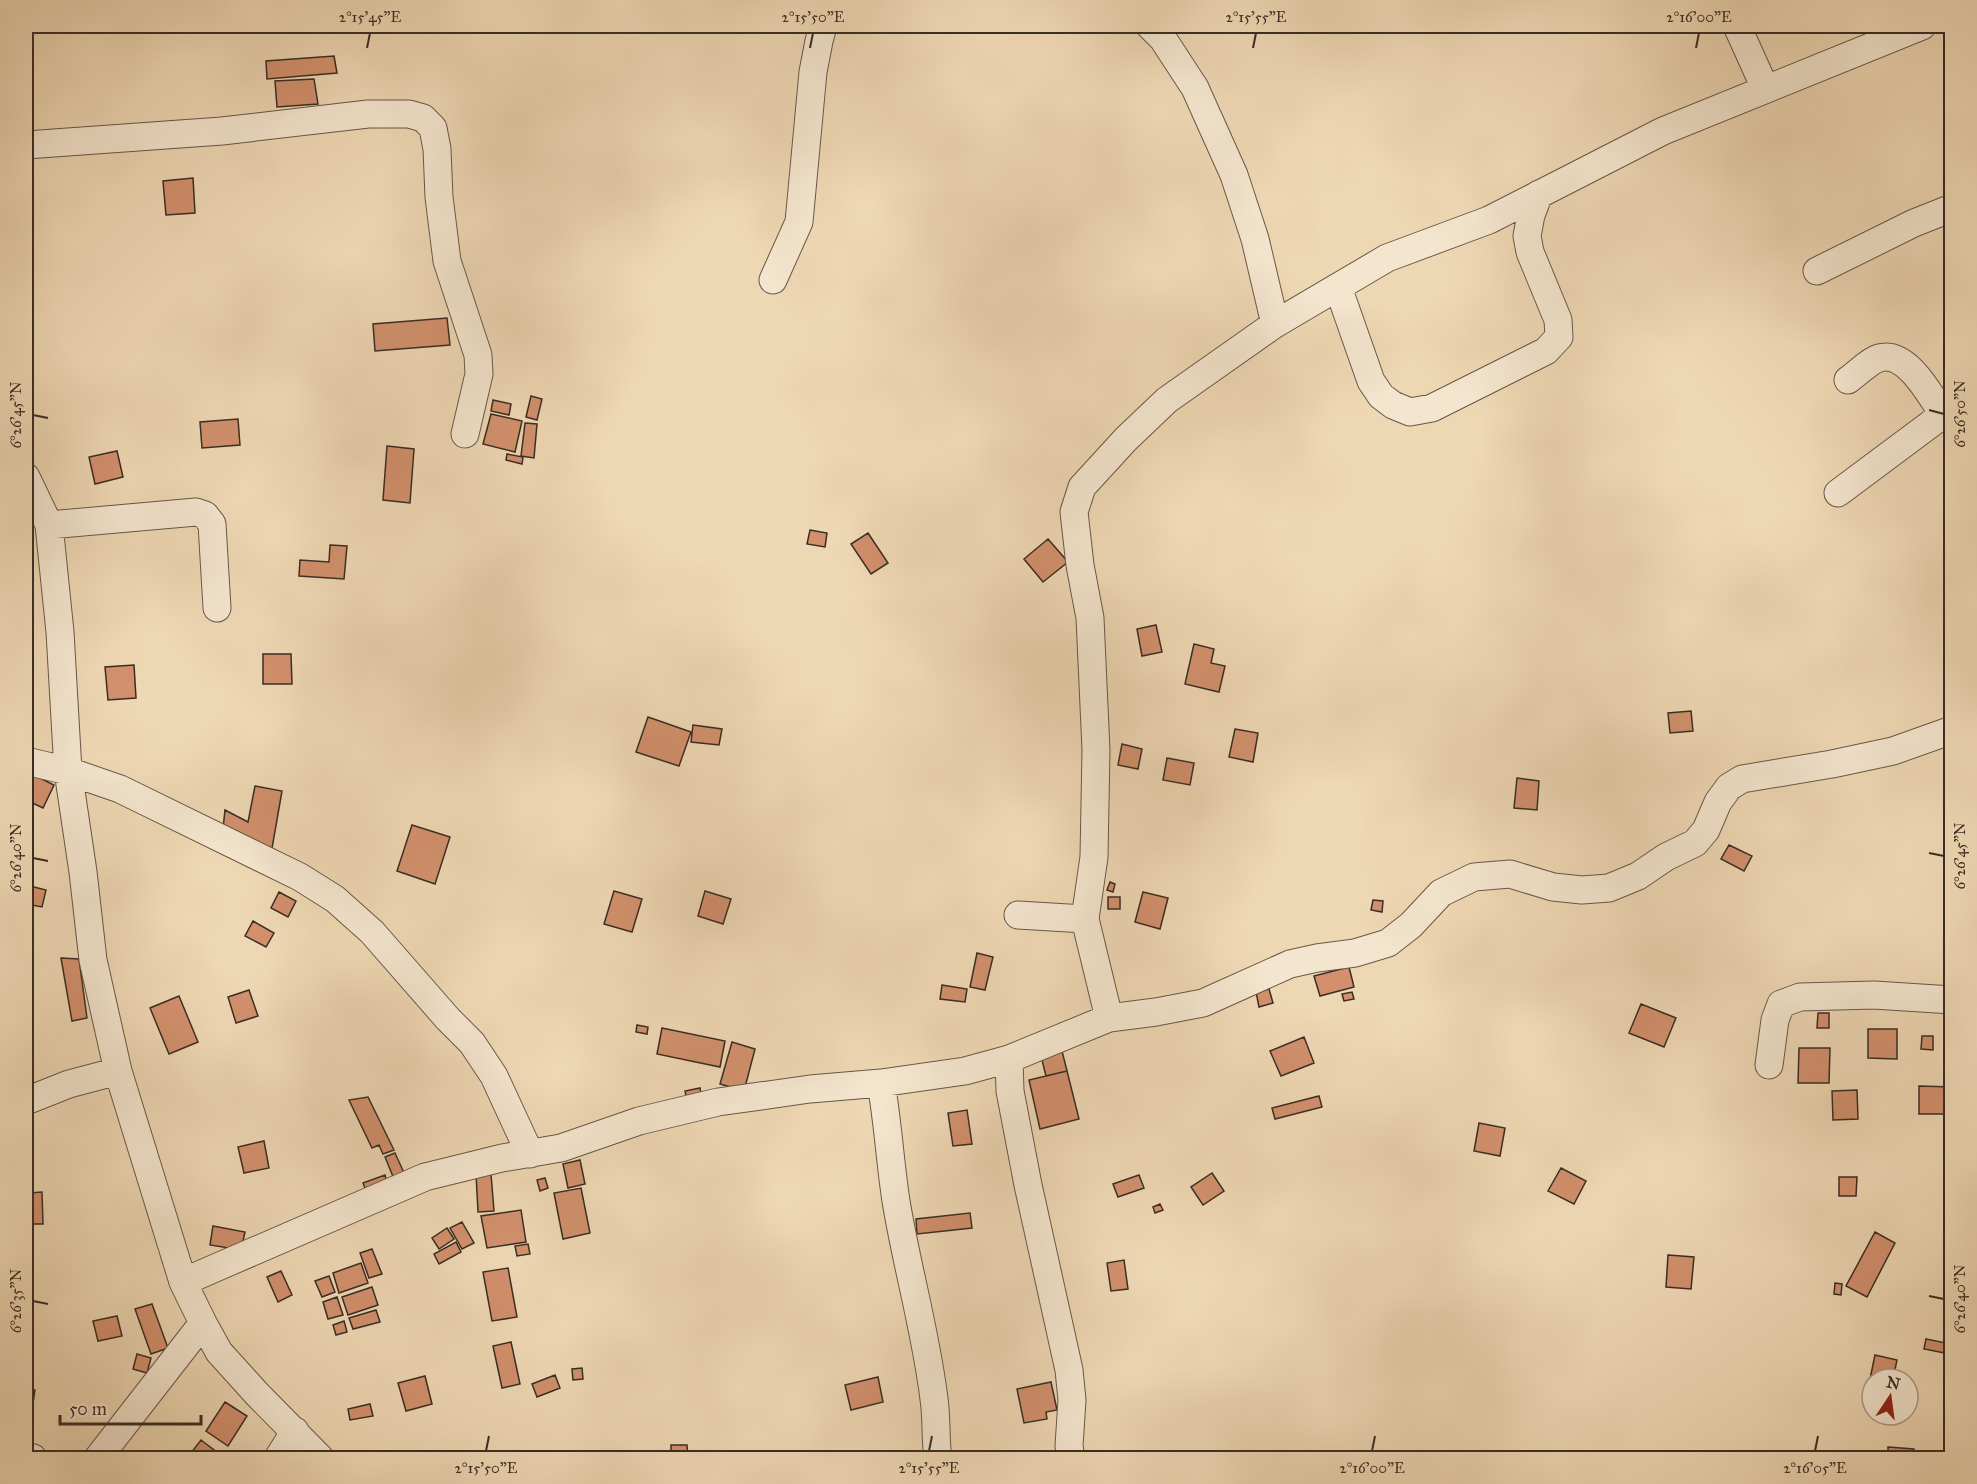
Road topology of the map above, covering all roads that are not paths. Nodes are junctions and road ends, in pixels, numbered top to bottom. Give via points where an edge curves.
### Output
1 (823, 26) edge
2 (1150, 26) edge
3 (1737, 26) edge
4 (1922, 26) edge
5 (1765, 88) junction
6 (26, 145) edge
7 (1539, 194) junction
8 (1952, 208) edge
9 (1817, 271) dead end
10 (773, 280) dead end
11 (1338, 286) junction
12 (1275, 324) junction
13 (1848, 380) dead end
14 (1947, 411) edge
15 (465, 434) dead end
16 (26, 477) edge
17 (1838, 493) dead end
18 (49, 525) junction
19 (217, 608) dead end
20 (1952, 730) edge
21 (26, 761) edge
22 (68, 771) junction
23 (1018, 915) dead end
24 (1086, 919) junction
25 (1952, 1000) edge
26 (1109, 1017) junction
27 (1009, 1059) junction
28 (1769, 1065) dead end
29 (118, 1071) junction
30 (881, 1083) junction
31 (26, 1101) edge
32 (530, 1154) junction
33 (183, 1282) junction
34 (202, 1323) junction
35 (295, 1431) junction
36 (26, 1456) edge
37 (33, 1458) edge
38 (98, 1458) edge
39 (278, 1458) edge
40 (320, 1458) edge
41 (938, 1458) edge
42 (1071, 1458) edge

1 - 10 street via 813,72 799,222
2 - 12 street via 1196,88 1234,175
3 - 5 street
4 - 5 street
5 - 7 street via 1663,131
6 - 15 street via 222,131 368,114 423,118 434,128 447,261 478,355 478,374
7 - 11 street via 1489,220 1387,258
7 - 11 street via 1527,236 1558,320 1559,337 1546,351 1432,408 1410,412 1381,396 1371,381
8 - 9 street
11 - 12 street
12 - 24 street via 1167,400 1082,487 1074,512 1090,618 1096,731 1094,857
13 - 14 street via 1876,359 1887,357 1903,362
14 - 17 street
16 - 18 street
18 - 19 street via 196,512 205,515 212,524
18 - 22 street
20 - 26 street via 1893,751 1742,779 1729,787 1695,843 1609,888 1553,887 1510,874 1474,877 1441,893 1388,943 1290,964 1203,1003
21 - 22 street
22 - 29 street via 93,960
22 - 32 street via 171,813 300,877 335,899 372,932 472,1043 494,1076
23 - 24 street
24 - 26 street
25 - 28 street via 1874,995 1800,998 1781,1004 1774,1020
26 - 27 street
27 - 30 street via 965,1071
27 - 42 street via 1010,1091 1028,1185 1069,1370
29 - 31 street
29 - 33 street
30 - 32 street via 718,1102 639,1121 561,1149
30 - 41 street via 906,1260 935,1401
32 - 33 street via 425,1178
33 - 34 street
34 - 35 street via 219,1352
34 - 38 street
35 - 39 street
35 - 40 street
36 - 37 street

